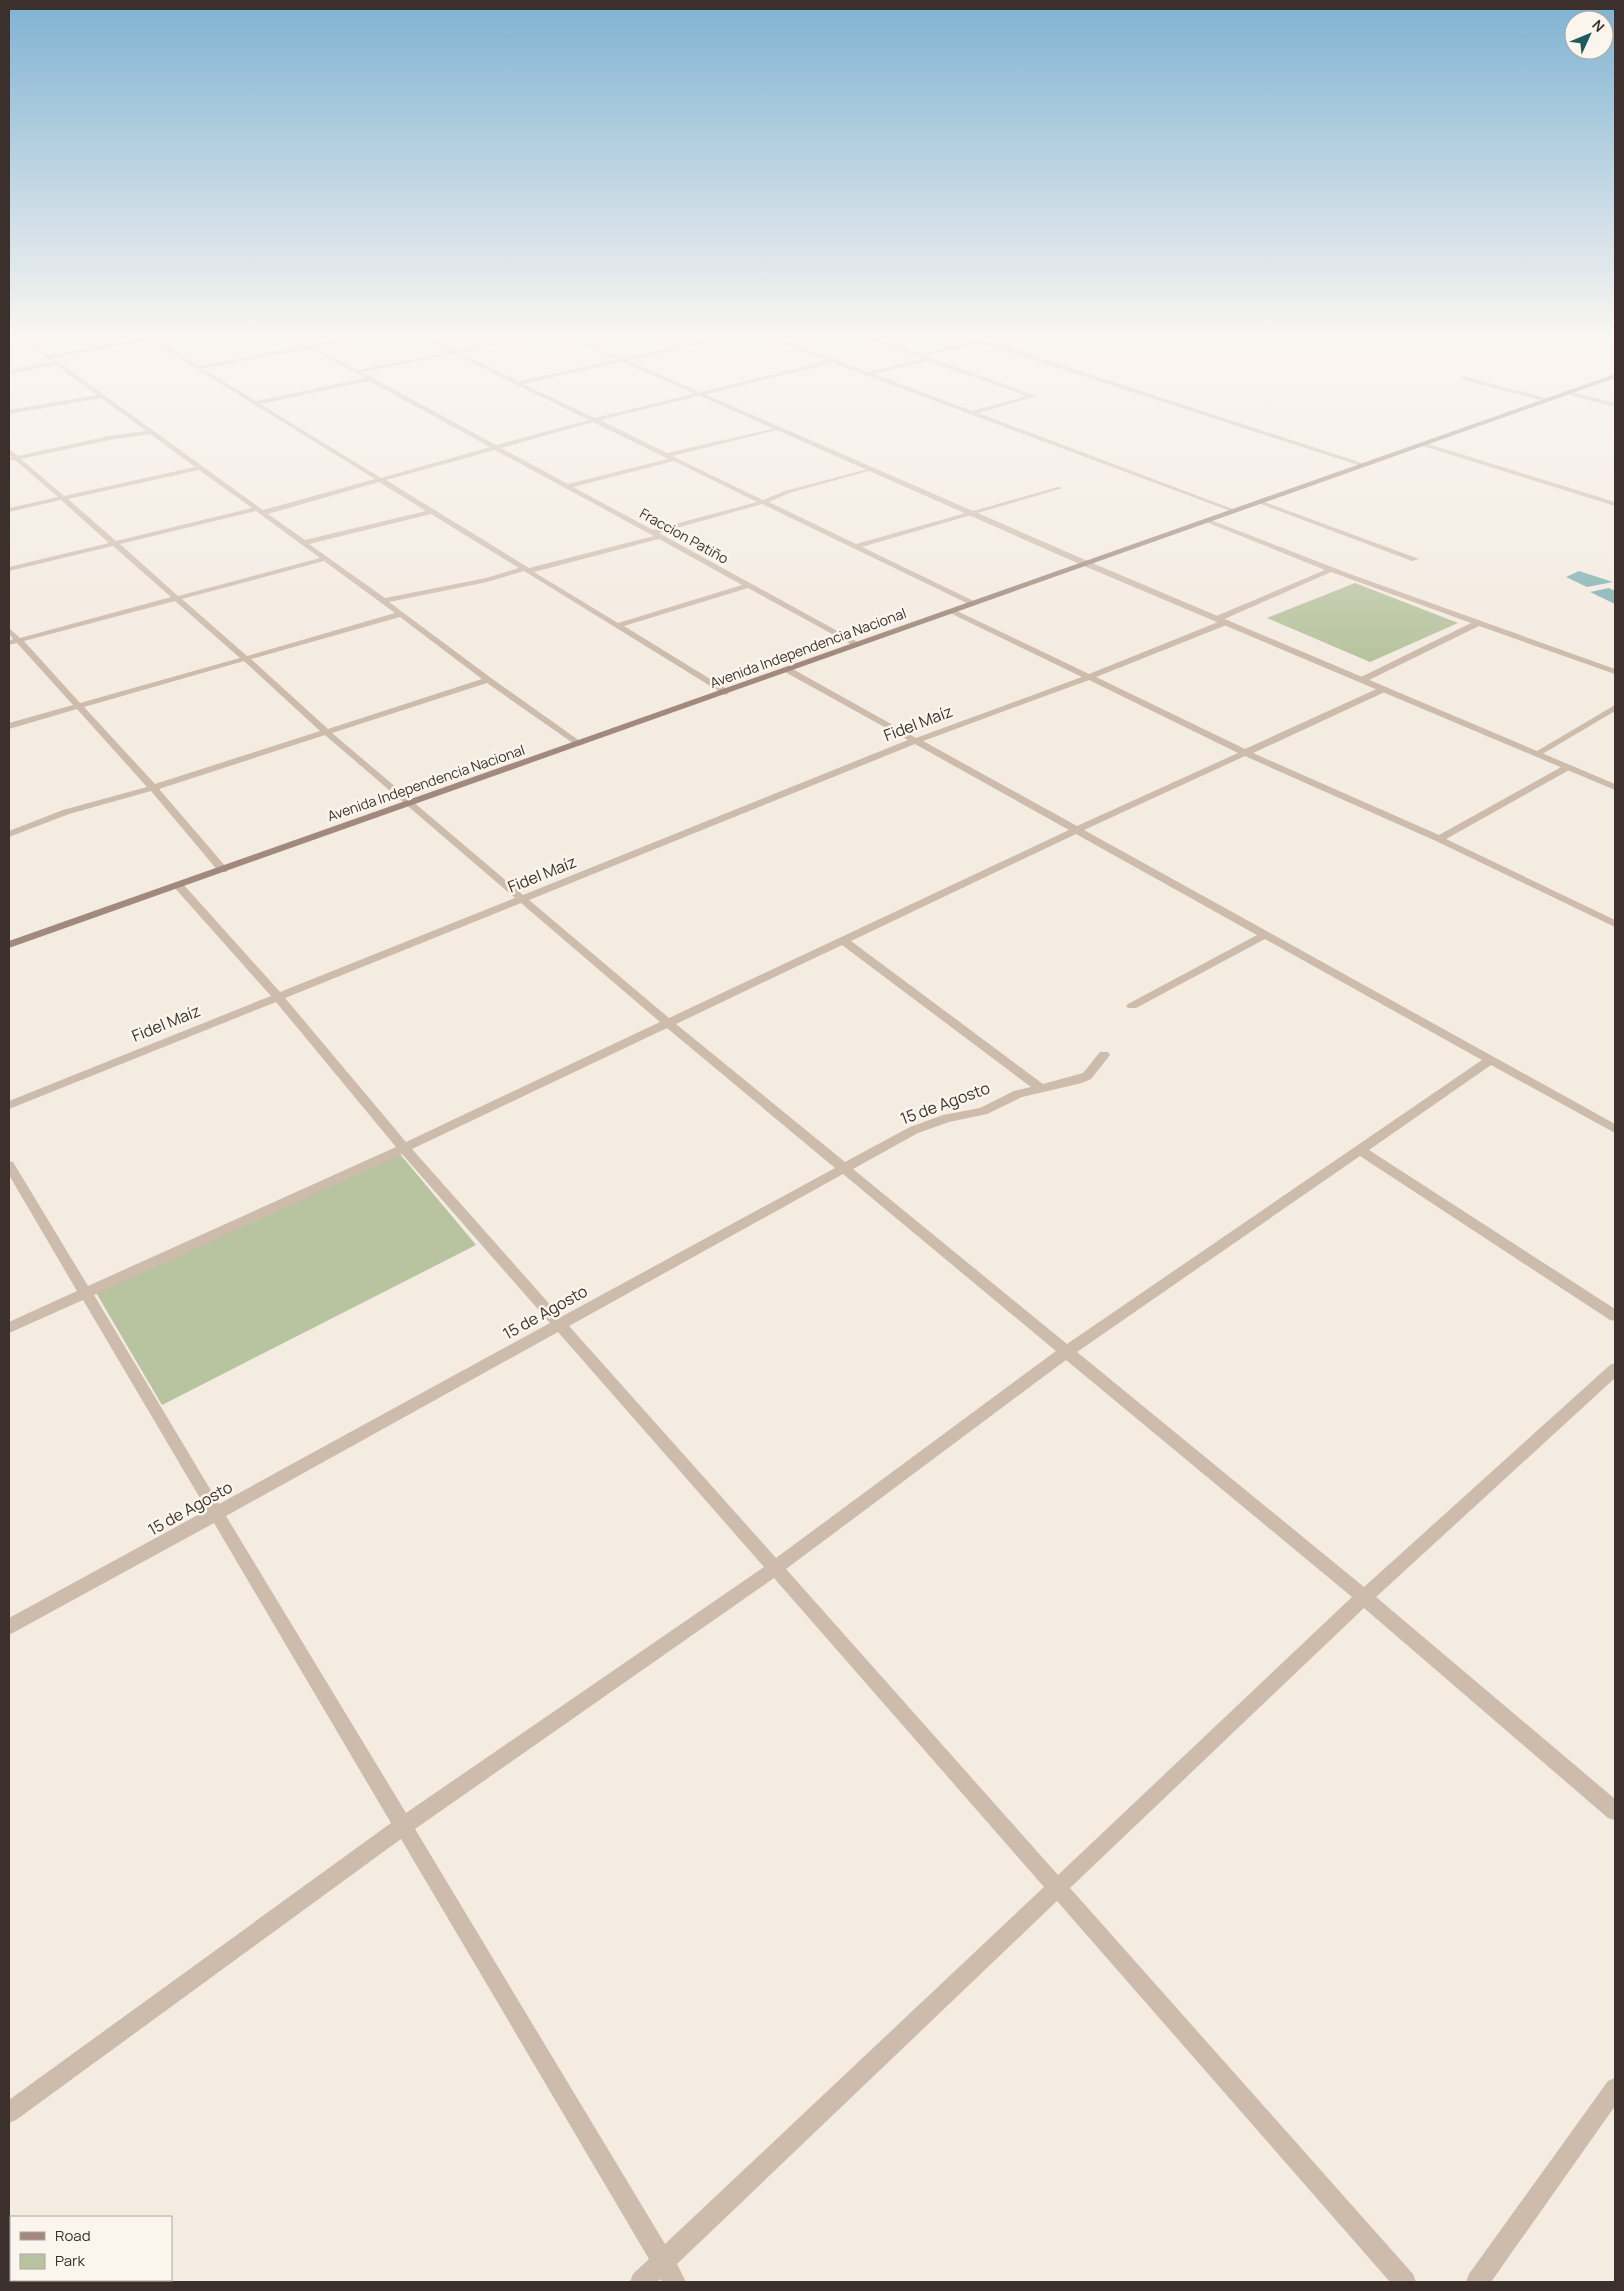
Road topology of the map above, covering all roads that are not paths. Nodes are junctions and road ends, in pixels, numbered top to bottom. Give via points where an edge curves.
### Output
1 (95, 441) edge
2 (162, 441) edge
3 (317, 441) edge
4 (483, 441) edge
5 (521, 441) edge
6 (638, 441) edge
7 (725, 441) edge
8 (808, 441) edge
9 (1046, 441) edge
10 (1289, 441) edge
11 (1431, 441) edge
12 (1422, 444) junction
13 (496, 448) junction
14 (9, 451) edge
15 (667, 455) junction
16 (12, 458) edge
17 (674, 459) junction
18 (1364, 465) junction
19 (200, 468) junction
20 (870, 468) junction
21 (381, 480) junction
22 (567, 486) junction
23 (1060, 488) dead end
24 (62, 498) junction
25 (763, 502) junction
26 (1260, 502) junction
27 (1615, 504) edge
28 (9, 510) edge
29 (259, 511) junction
30 (1235, 511) junction
31 (432, 512) junction
32 (972, 513) junction
33 (1208, 521) junction
34 (656, 535) junction
35 (303, 543) junction
36 (114, 544) junction
37 (855, 547) junction
38 (325, 559) junction
39 (1415, 559) dead end
40 (1087, 564) junction
41 (9, 569) edge
42 (1333, 569) junction
43 (526, 570) junction
44 (749, 585) junction
45 (175, 598) junction
46 (383, 601) junction
47 (973, 604) junction
48 (953, 612) junction
49 (401, 614) junction
50 (1217, 619) junction
51 (1226, 622) junction
52 (1480, 622) junction
53 (617, 626) junction
54 (9, 630) edge
55 (13, 641) edge
56 (859, 645) junction
57 (246, 659) junction
58 (788, 670) junction
59 (1615, 672) edge
60 (1089, 677) junction
61 (488, 680) junction
62 (1362, 680) junction
63 (1384, 689) junction
64 (725, 692) junction
65 (79, 706) junction
66 (1615, 708) edge
67 (9, 726) edge
68 (326, 732) junction
69 (915, 741) junction
70 (580, 744) junction
71 (1244, 752) junction
72 (1536, 754) junction
73 (1568, 767) junction
74 (1615, 787) edge
75 (153, 788) junction
76 (410, 803) junction
77 (1076, 830) junction
78 (9, 834) edge
79 (1439, 839) junction
80 (223, 870) junction
81 (178, 885) junction
82 (524, 900) junction
83 (1615, 924) edge
84 (1265, 935) junction
85 (843, 940) junction
86 (9, 944) edge
87 (277, 996) junction
88 (1132, 1006) dead end
89 (668, 1023) junction
90 (1104, 1055) dead end
91 (1492, 1059) junction
92 (1040, 1088) junction
93 (9, 1105) edge
94 (1615, 1129) edge
95 (404, 1148) junction
96 (1359, 1149) junction
97 (9, 1165) edge
98 (845, 1169) junction
99 (85, 1293) junction
100 (1615, 1316) edge
101 (560, 1324) junction
102 (9, 1328) edge
103 (1066, 1352) junction
104 (1615, 1369) edge
105 (217, 1514) junction
106 (775, 1568) junction
107 (1364, 1597) junction
108 (9, 1627) edge
109 (1615, 1812) edge
110 (403, 1826) junction
111 (1057, 1888) junction
112 (1615, 2088) edge
113 (9, 2113) edge
114 (662, 2262) junction
115 (641, 2282) edge
116 (675, 2282) edge
117 (1404, 2282) edge
118 (1477, 2282) edge

1 - 16 street
2 - 19 street
3 - 21 street
4 - 13 street, Fraccion Patiño
5 - 13 street
6 - 15 street
7 - 15 street
8 - 20 street
9 - 30 street
10 - 18 street
11 - 12 main road, Avenida Independencia Nacional
12 - 18 main road, Avenida Independencia Nacional
12 - 27 street
13 - 21 street
13 - 22 street, Fraccion Patiño
14 - 16 street
15 - 17 street
16 - 24 street
17 - 22 street
17 - 25 street
18 - 26 main road, Avenida Independencia Nacional
19 - 24 street
19 - 29 street
20 - 25 street
20 - 32 street
21 - 29 street
21 - 31 street
22 - 34 street, Fraccion Patiño
23 - 32 street
24 - 28 street
24 - 36 street
25 - 34 street
25 - 37 street
26 - 30 main road, Avenida Independencia Nacional
26 - 39 street
29 - 35 street
29 - 36 street
30 - 33 main road, Avenida Independencia Nacional
31 - 35 street
31 - 43 street
32 - 37 street
32 - 40 street
33 - 40 main road, Avenida Independencia Nacional
33 - 42 street
34 - 43 street
34 - 44 street, Fraccion Patiño
35 - 38 street
36 - 41 street
36 - 45 street
37 - 47 street
38 - 45 street
38 - 46 street
40 - 47 main road, Avenida Independencia Nacional
40 - 50 street
42 - 50 street
42 - 52 street
43 - 46 street
43 - 53 street
44 - 53 street
44 - 56 street, Fraccion Patiño
45 - 55 street
45 - 57 street
46 - 49 street
47 - 48 main road, Avenida Independencia Nacional
48 - 56 main road, Avenida Independencia Nacional
48 - 60 street
49 - 57 street
49 - 61 street
50 - 51 street
51 - 60 street, Fidel Maíz
51 - 62 street
52 - 59 street
52 - 62 street
53 - 64 street
54 - 55 street
55 - 65 street
56 - 58 main road, Avenida Independencia Nacional
57 - 65 street
57 - 68 street
58 - 64 main road, Avenida Independencia Nacional
58 - 69 street
60 - 69 street, Fidel Maíz
60 - 71 street
61 - 68 street
61 - 70 street
62 - 63 street
63 - 71 street
63 - 72 street
64 - 70 main road, Avenida Independencia Nacional
65 - 67 street
65 - 75 street
66 - 72 street
68 - 75 street
68 - 76 street
69 - 77 street
69 - 82 street, Fidel Maíz
70 - 76 main road, Avenida Independencia Nacional
71 - 77 street
71 - 79 street
72 - 73 street
73 - 74 street
73 - 79 street
75 - 78 street via 66,812
75 - 80 street
76 - 80 main road, Avenida Independencia Nacional
76 - 82 street
77 - 84 street
77 - 85 street
79 - 83 street
80 - 81 main road, Avenida Independencia Nacional
81 - 86 main road, Avenida Independencia Nacional
81 - 87 street
82 - 87 street, Fidel Maíz
82 - 89 street
84 - 88 street
84 - 91 street
85 - 89 street
85 - 92 street
87 - 93 street, Fidel Maíz
87 - 95 street
89 - 95 street
89 - 98 street
90 - 92 street, 15 de Agosto via 1087,1076
91 - 94 street
91 - 96 street
92 - 98 street, 15 de Agosto via 1018,1094 983,1111 947,1118 914,1130
95 - 99 street
95 - 101 street
96 - 100 street
96 - 103 street
97 - 99 street
98 - 101 street, 15 de Agosto
98 - 103 street
99 - 102 street
99 - 105 street
101 - 105 street, 15 de Agosto
101 - 106 street
103 - 106 street
103 - 107 street
104 - 107 street
105 - 108 street, 15 de Agosto
105 - 110 street
106 - 110 street
106 - 111 street
107 - 109 street
107 - 111 street
110 - 113 street
110 - 114 street
111 - 114 street
111 - 117 street
112 - 118 street
114 - 115 street
114 - 116 street

